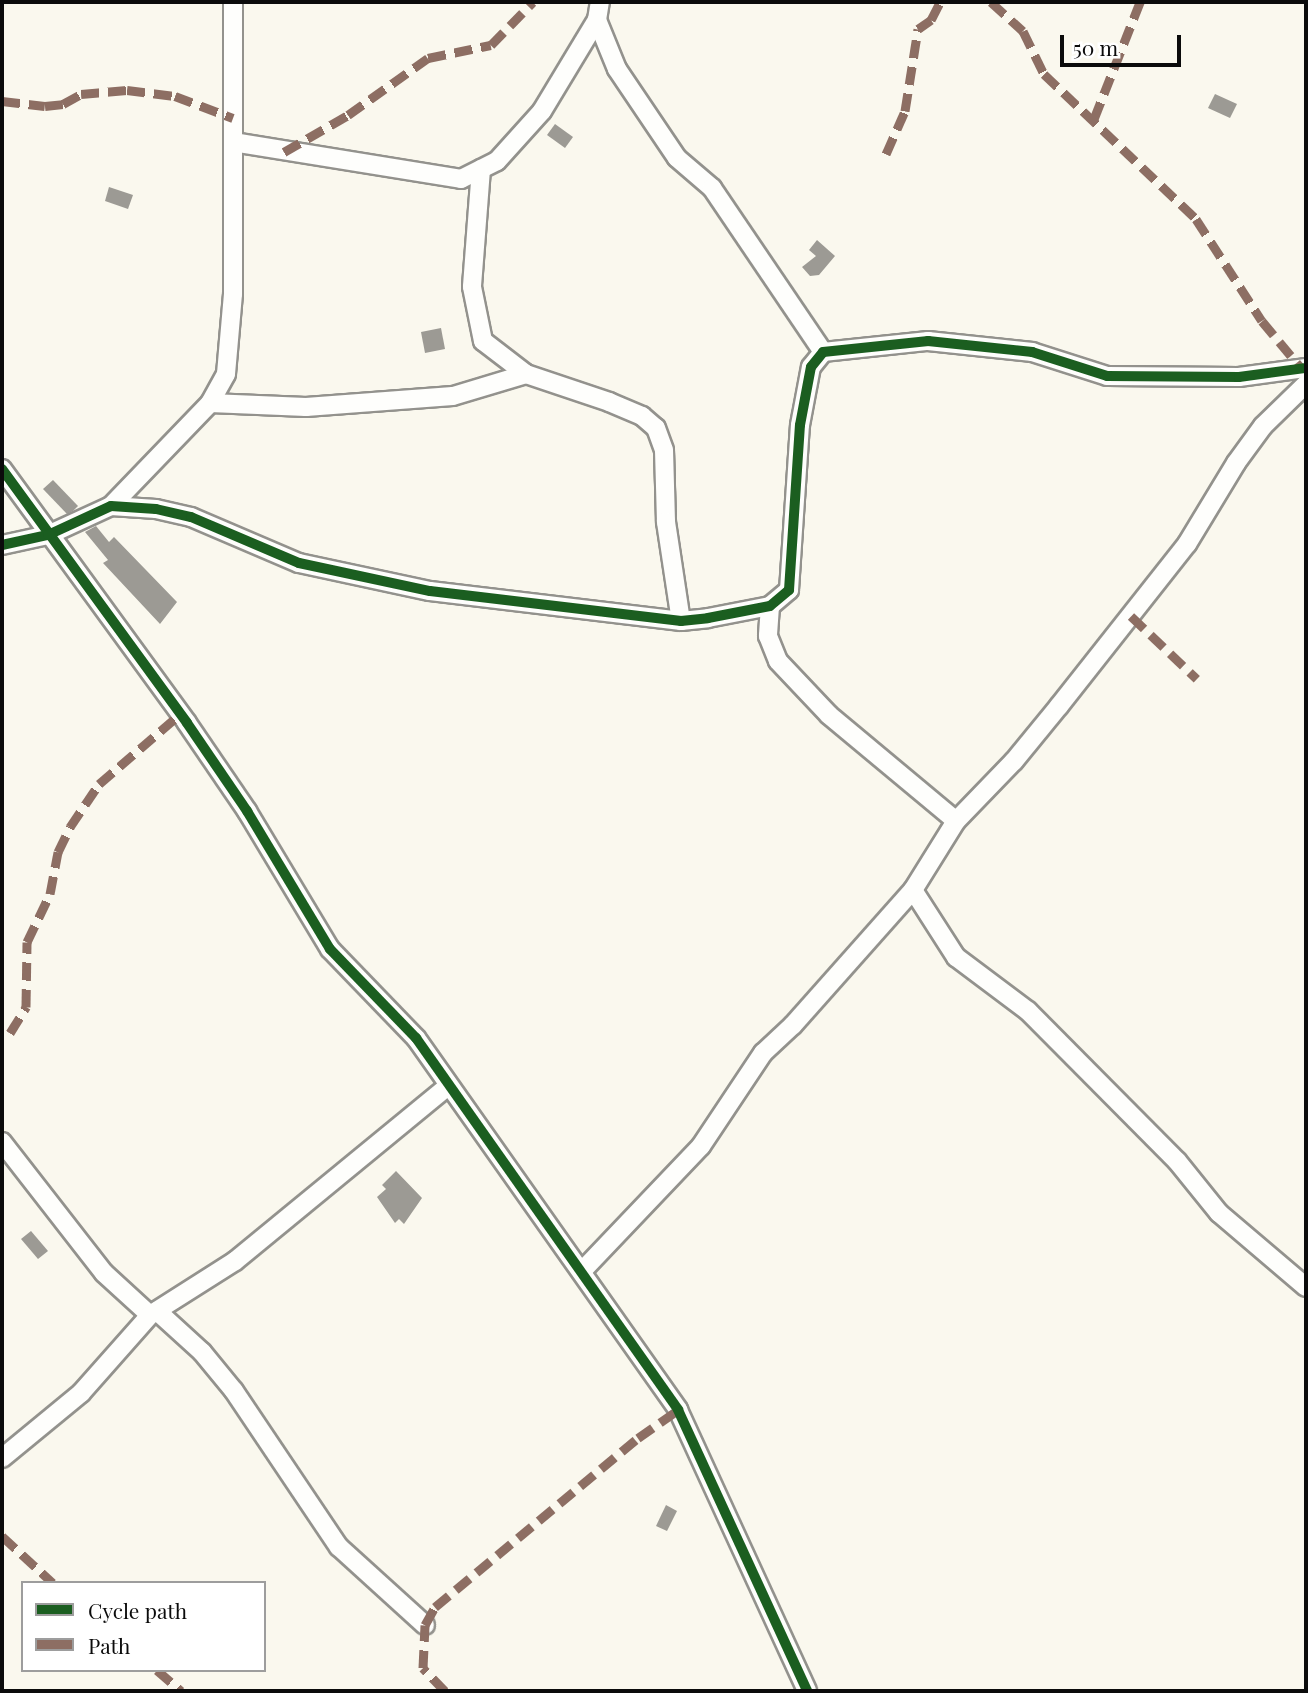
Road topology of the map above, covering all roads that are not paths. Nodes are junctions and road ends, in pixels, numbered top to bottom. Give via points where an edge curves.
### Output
1 (233, 2) edge
2 (600, 2) edge
3 (597, 20) junction
4 (233, 142) junction
5 (481, 169) junction
6 (823, 352) junction
7 (1306, 369) edge
8 (526, 374) junction
9 (1306, 384) edge
10 (210, 403) junction
11 (2, 470) edge
12 (111, 506) junction
13 (48, 535) junction
14 (2, 545) edge
15 (770, 606) junction
16 (681, 621) junction
17 (956, 821) junction
18 (913, 890) junction
19 (449, 1086) junction
20 (2, 1142) edge
21 (583, 1270) junction
22 (1306, 1287) edge
23 (154, 1313) junction
24 (2, 1458) edge
25 (425, 1625) dead end
26 (807, 1691) edge

1 - 4 street
2 - 3 street
3 - 5 street via 542,111 497,161
3 - 6 street via 617,69 669,147 712,188
4 - 5 street via 361,159 461,179
4 - 10 street via 232,338 226,374
5 - 8 street via 472,287 478,325 483,341
6 - 7 street via 928,341 1032,352 1107,376 1239,377
6 - 15 street via 811,367 800,425 793,582 783,599
8 - 10 street via 453,396 306,407
8 - 16 street via 609,402 642,416 656,428 664,450 666,522
9 - 17 street via 1264,426 1236,463 1200,526 1107,646 1014,761
10 - 12 street
11 - 13 street
12 - 13 street
12 - 16 street via 191,517 299,563 430,591
13 - 14 street
13 - 19 street via 225,778 330,949 416,1038
15 - 16 street
15 - 17 street via 768,636 778,662 829,715
17 - 18 street
18 - 21 street via 763,1053 701,1146
18 - 22 street via 956,957 1028,1011 1177,1161 1228,1223
19 - 21 street
19 - 23 street via 236,1261
20 - 23 street via 104,1273
21 - 26 street via 678,1410
23 - 24 street via 81,1393
23 - 25 street via 202,1352 234,1391 340,1547

